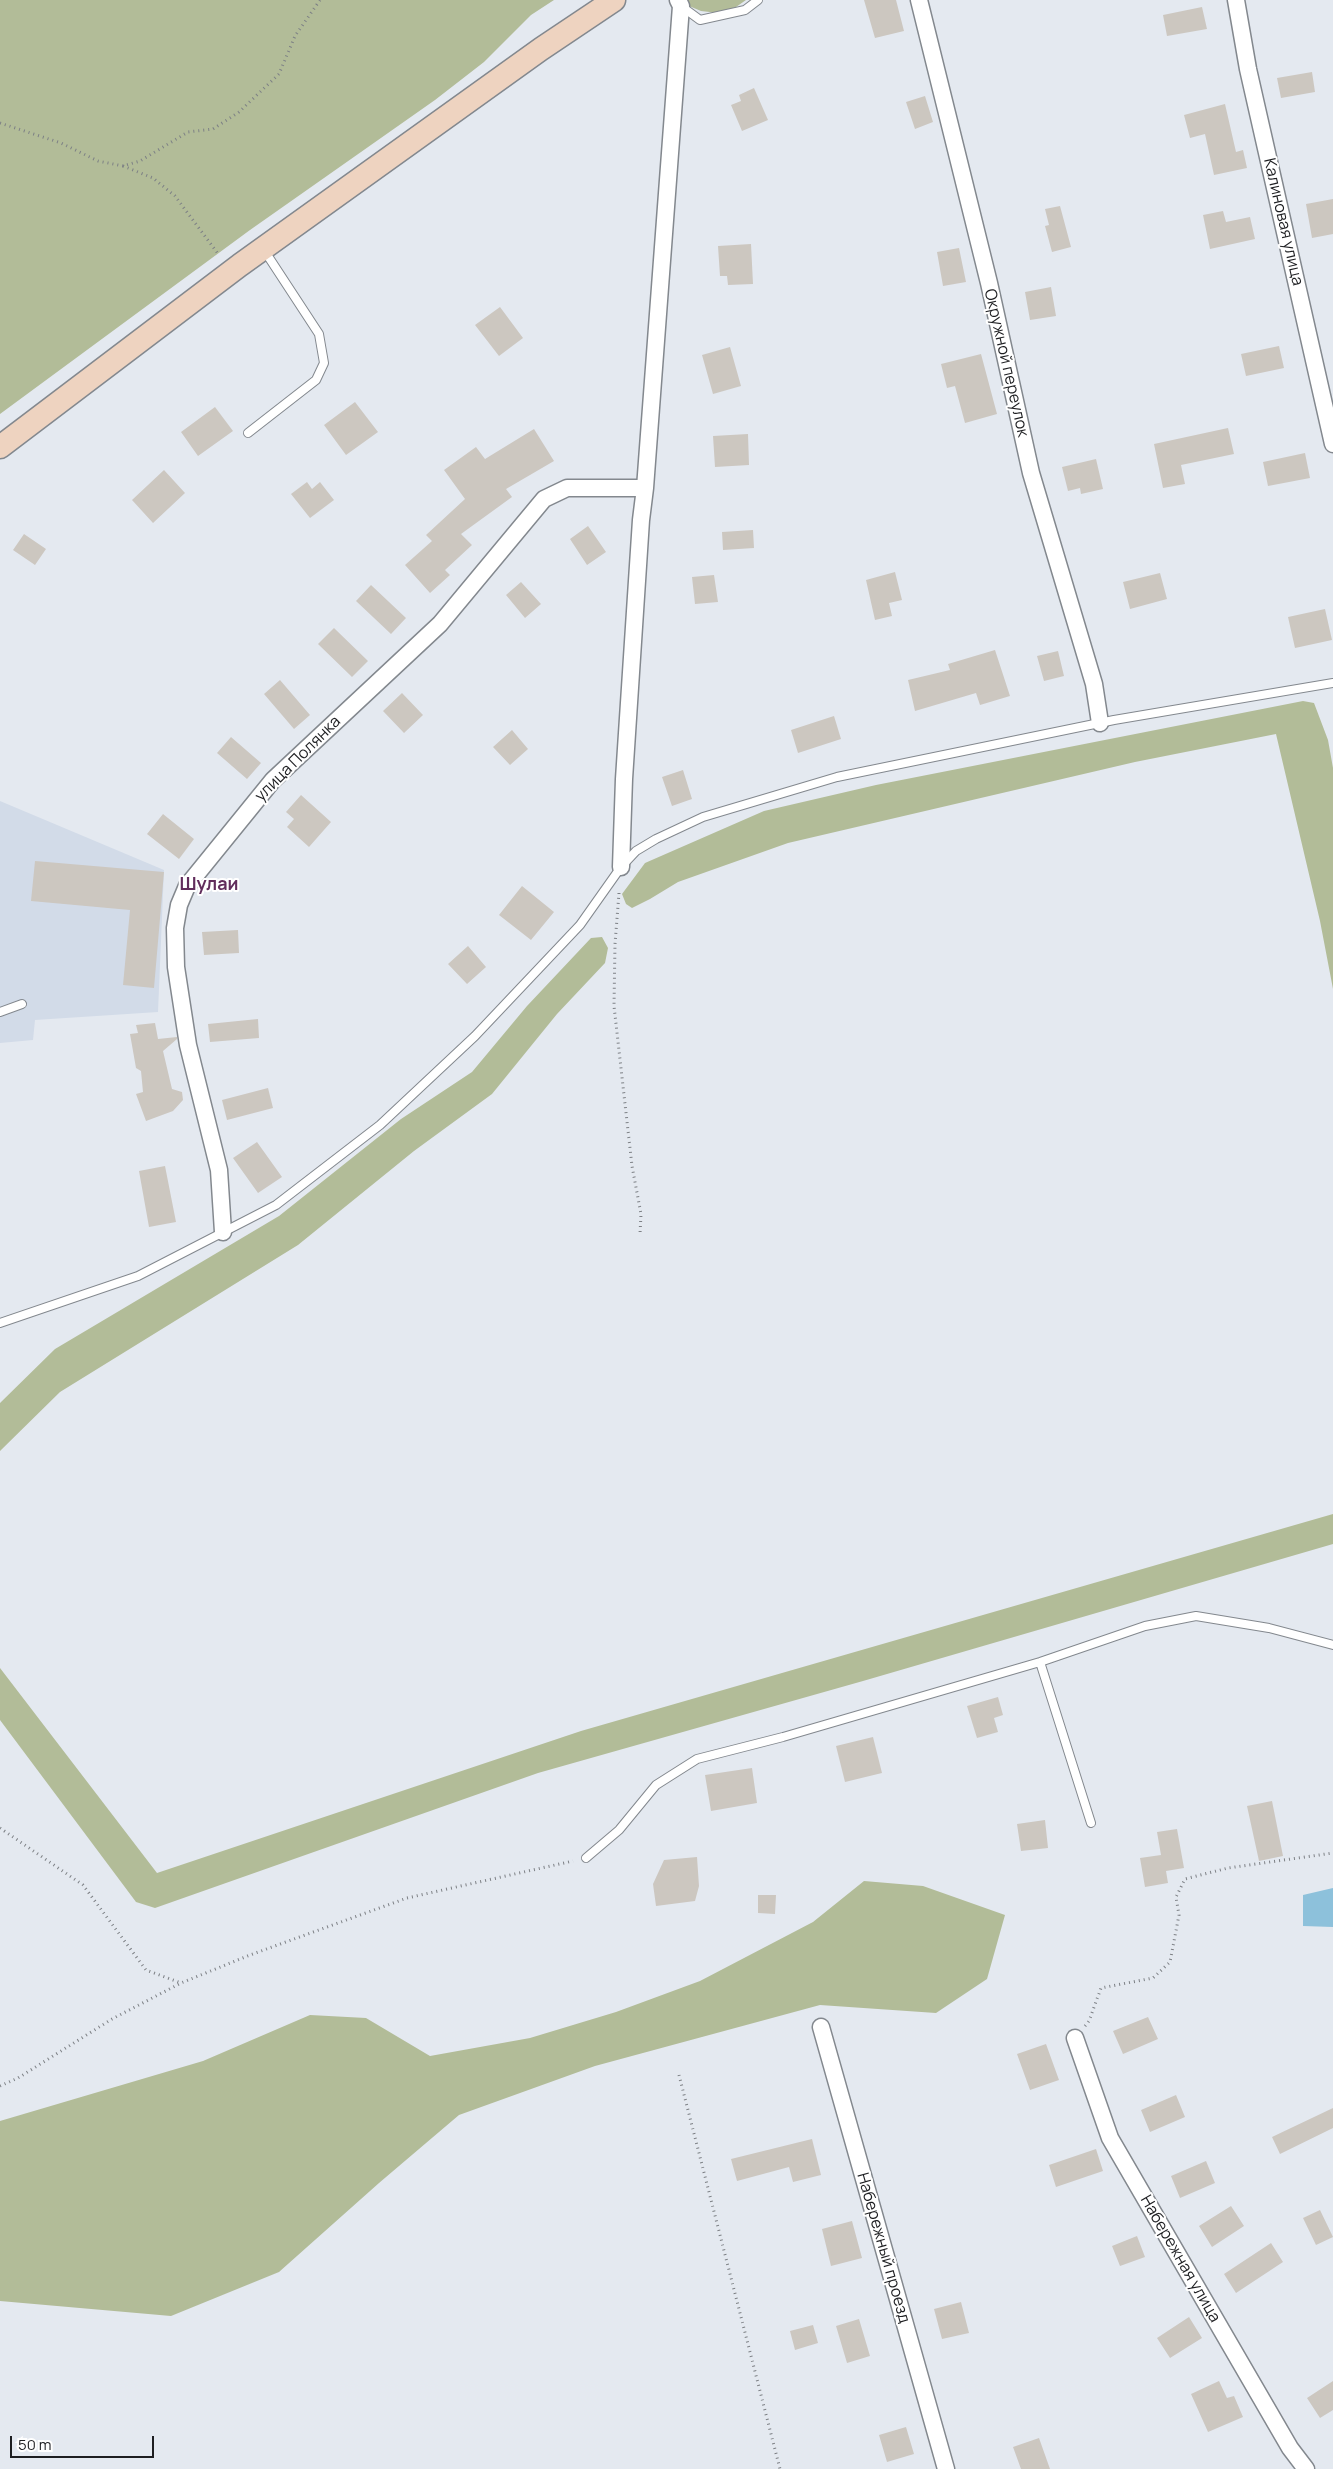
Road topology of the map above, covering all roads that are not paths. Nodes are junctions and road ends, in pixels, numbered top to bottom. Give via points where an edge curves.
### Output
1 (614, 0) edge
2 (758, 0) edge
3 (919, 0) edge
4 (1236, 0) edge
5 (680, 3) edge
6 (263, 248) junction
7 (248, 433) dead end
8 (1333, 444) edge
9 (0, 446) edge
10 (645, 488) junction
11 (1333, 682) edge
12 (1100, 723) junction
13 (621, 867) junction
14 (22, 1004) dead end
15 (0, 1012) edge
16 (223, 1232) junction
17 (0, 1323) edge
18 (1333, 1646) edge
19 (1040, 1662) junction
20 (1091, 1823) dead end
21 (586, 1858) road end
22 (821, 2027) dead end
23 (1075, 2038) road end
24 (946, 2469) edge
25 (1306, 2469) edge

1 - 6 street via 533,54
2 - 5 lane via 745,10 700,20
3 - 12 street, Окружной переулок via 989,283 1031,473 1091,674
4 - 8 street, Калиновая улица via 1248,69
5 - 10 street
6 - 7 lane via 319,334 324,363 316,380
6 - 9 street
10 - 13 street via 624,779
10 - 16 street, улица Полянка via 567,488 544,499 440,624 273,780 187,886 175,928 176,967 188,1044 219,1170
11 - 12 lane
12 - 13 lane via 837,777 799,788 703,818 636,851
13 - 16 lane via 580,925 475,1036 380,1125 276,1205
14 - 15 lane
16 - 17 lane via 138,1276
18 - 19 lane via 1269,1628 1196,1616 1144,1626
19 - 20 lane
19 - 21 lane via 697,1759 656,1785 619,1830
22 - 24 street, Набережный проезд
23 - 25 street, Набережная улица via 1110,2138 1290,2448

